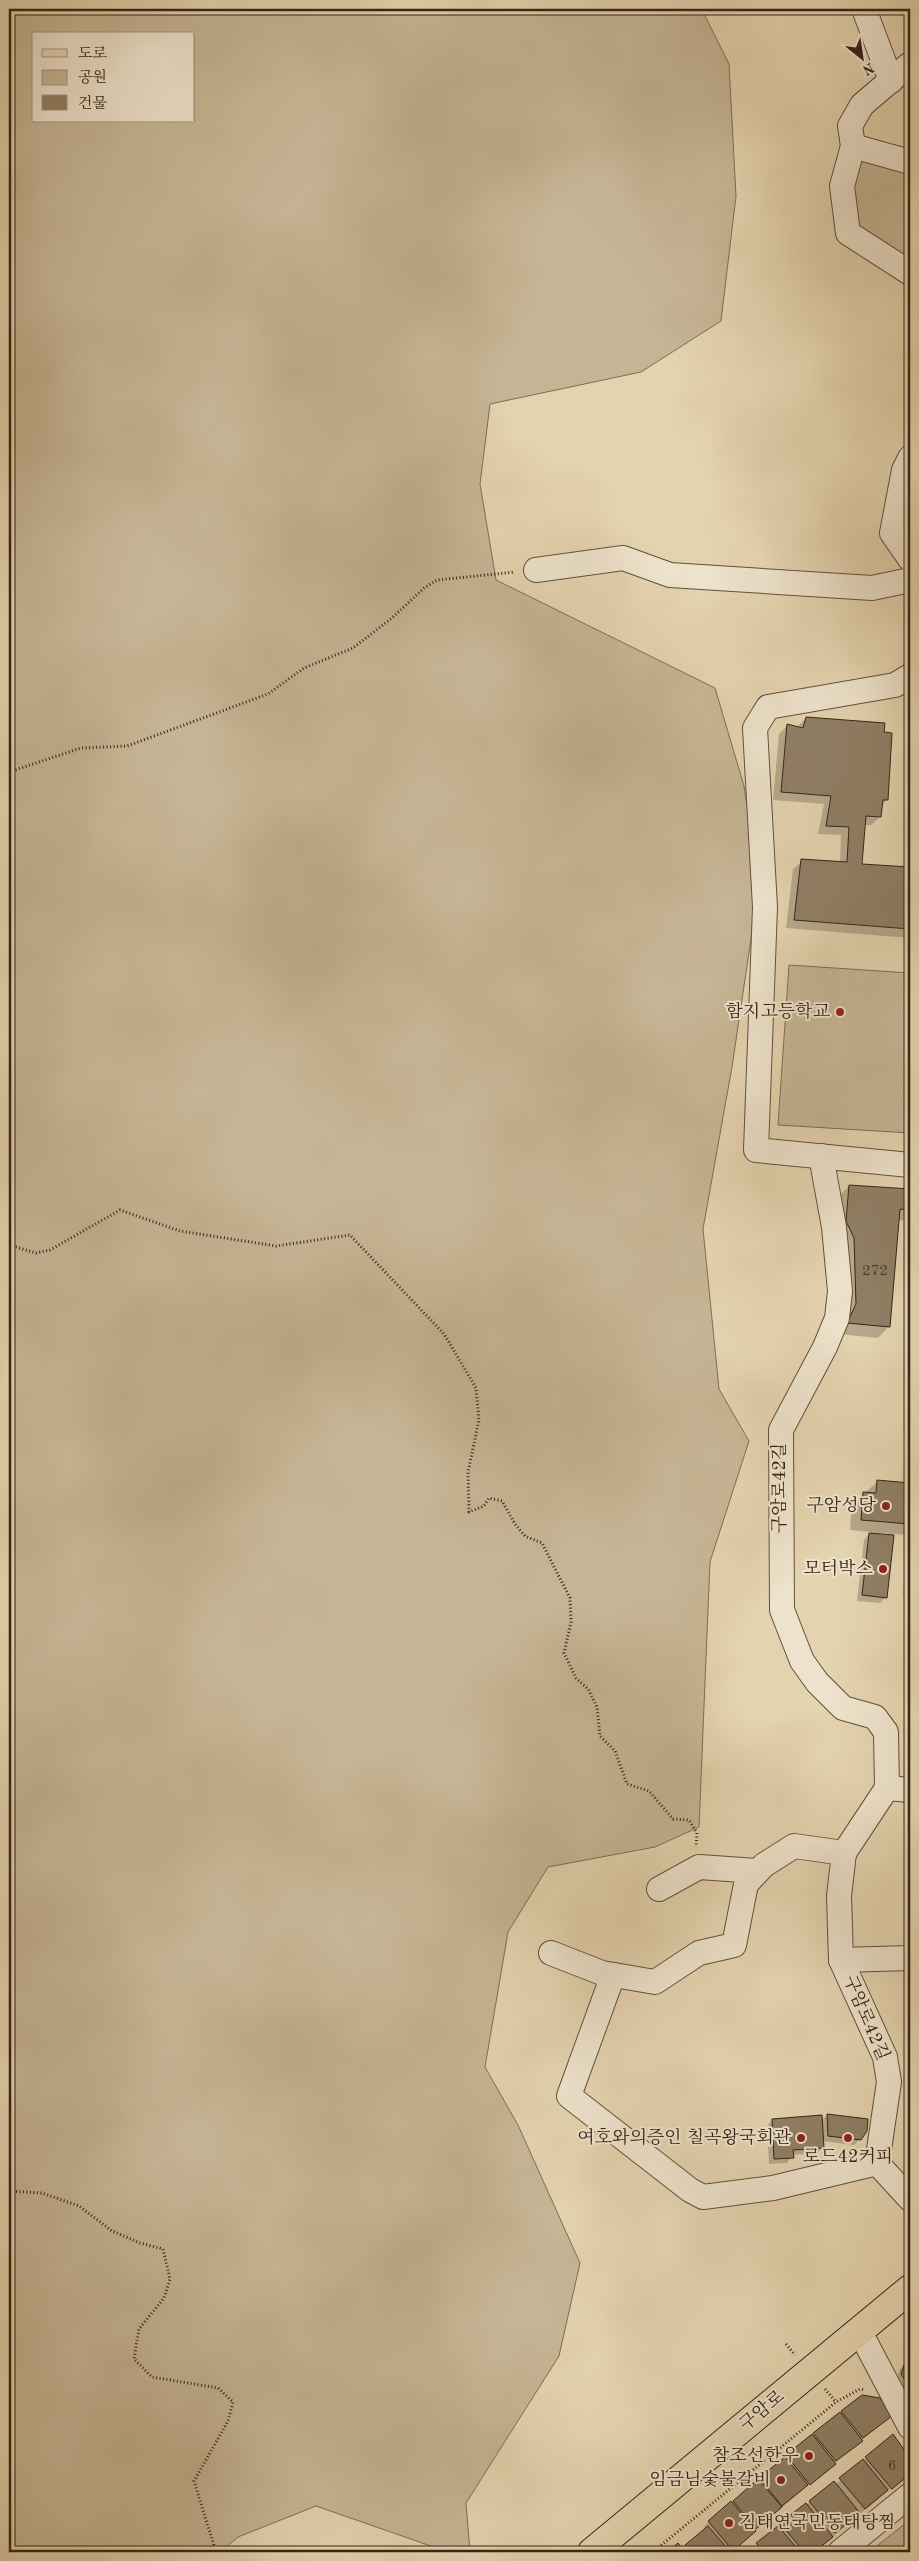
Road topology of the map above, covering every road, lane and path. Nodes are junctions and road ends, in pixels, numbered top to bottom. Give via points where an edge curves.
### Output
1 (864, 9) edge
2 (910, 64) edge
3 (891, 81) junction
4 (853, 146) junction
5 (910, 162) edge
6 (910, 273) edge
7 (910, 458) edge
8 (910, 559) edge
9 (536, 570) joint
10 (910, 580) edge
11 (910, 676) edge
12 (9, 772) edge
13 (821, 1156) junction
14 (910, 1165) edge
15 (9, 1246) edge
16 (887, 1788) junction
17 (910, 1790) edge
18 (844, 1853) junction
19 (699, 1867) junction
20 (757, 1871) junction
21 (659, 1889) dead end
22 (551, 1953) dead end
23 (910, 1958) edge
24 (841, 1960) junction
25 (613, 1975) junction
26 (877, 2163) junction
27 (9, 2191) edge
28 (910, 2199) edge
29 (910, 2290) edge
30 (859, 2330) junction
31 (868, 2390) dead end
32 (910, 2427) edge
33 (910, 2495) edge
34 (216, 2552) edge
35 (592, 2552) edge
36 (653, 2552) edge
37 (840, 2552) edge

1 - 3 street
2 - 3 street
3 - 4 street via 862,106 850,126
4 - 5 street
4 - 6 street via 842,186 848,233
7 - 8 street via 904,470 892,533
9 - 10 street via 623,558 670,575 872,588
9 - 12 path via 437,580 353,648 304,668 268,694 127,746 81,748
11 - 13 street via 895,685 768,707 754,728 765,907 756,1150
13 - 14 street
13 - 16 street, 구암로42길 via 834,1227 840,1291 837,1318 825,1347 781,1430 782,1610 802,1661 817,1682 843,1708 876,1717 886,1732
15 - 19 path via 36,1253 50,1250 120,1210 180,1231 276,1246 350,1235 444,1334 476,1388 479,1420 468,1472 469,1512 484,1506 489,1498 502,1501 525,1536 542,1543 570,1598 571,1622 564,1653 576,1678 588,1689 597,1707 600,1736 615,1751 627,1784 649,1791 673,1818 689,1820 697,1834 696,1859
16 - 17 street
16 - 18 street
18 - 20 street via 794,1846
18 - 24 street, 구암로42길 via 839,1896
19 - 20 street
19 - 21 street
20 - 25 street via 746,1884 734,1945 699,1953 655,1982
22 - 25 street
23 - 24 street
24 - 26 street, 구암로42길 via 885,2057 889,2082
25 - 26 street via 568,2096 690,2190 703,2197 773,2188
26 - 28 street
27 - 34 path via 42,2193 79,2206 112,2231 163,2249 170,2279 164,2298 139,2329 134,2359 152,2377 218,2388 233,2402 228,2421 194,2480
29 - 30 main road, 구암로
30 - 32 street
30 - 35 main road, 구암로
31 - 36 path via 860,2389 836,2402
33 - 37 street

